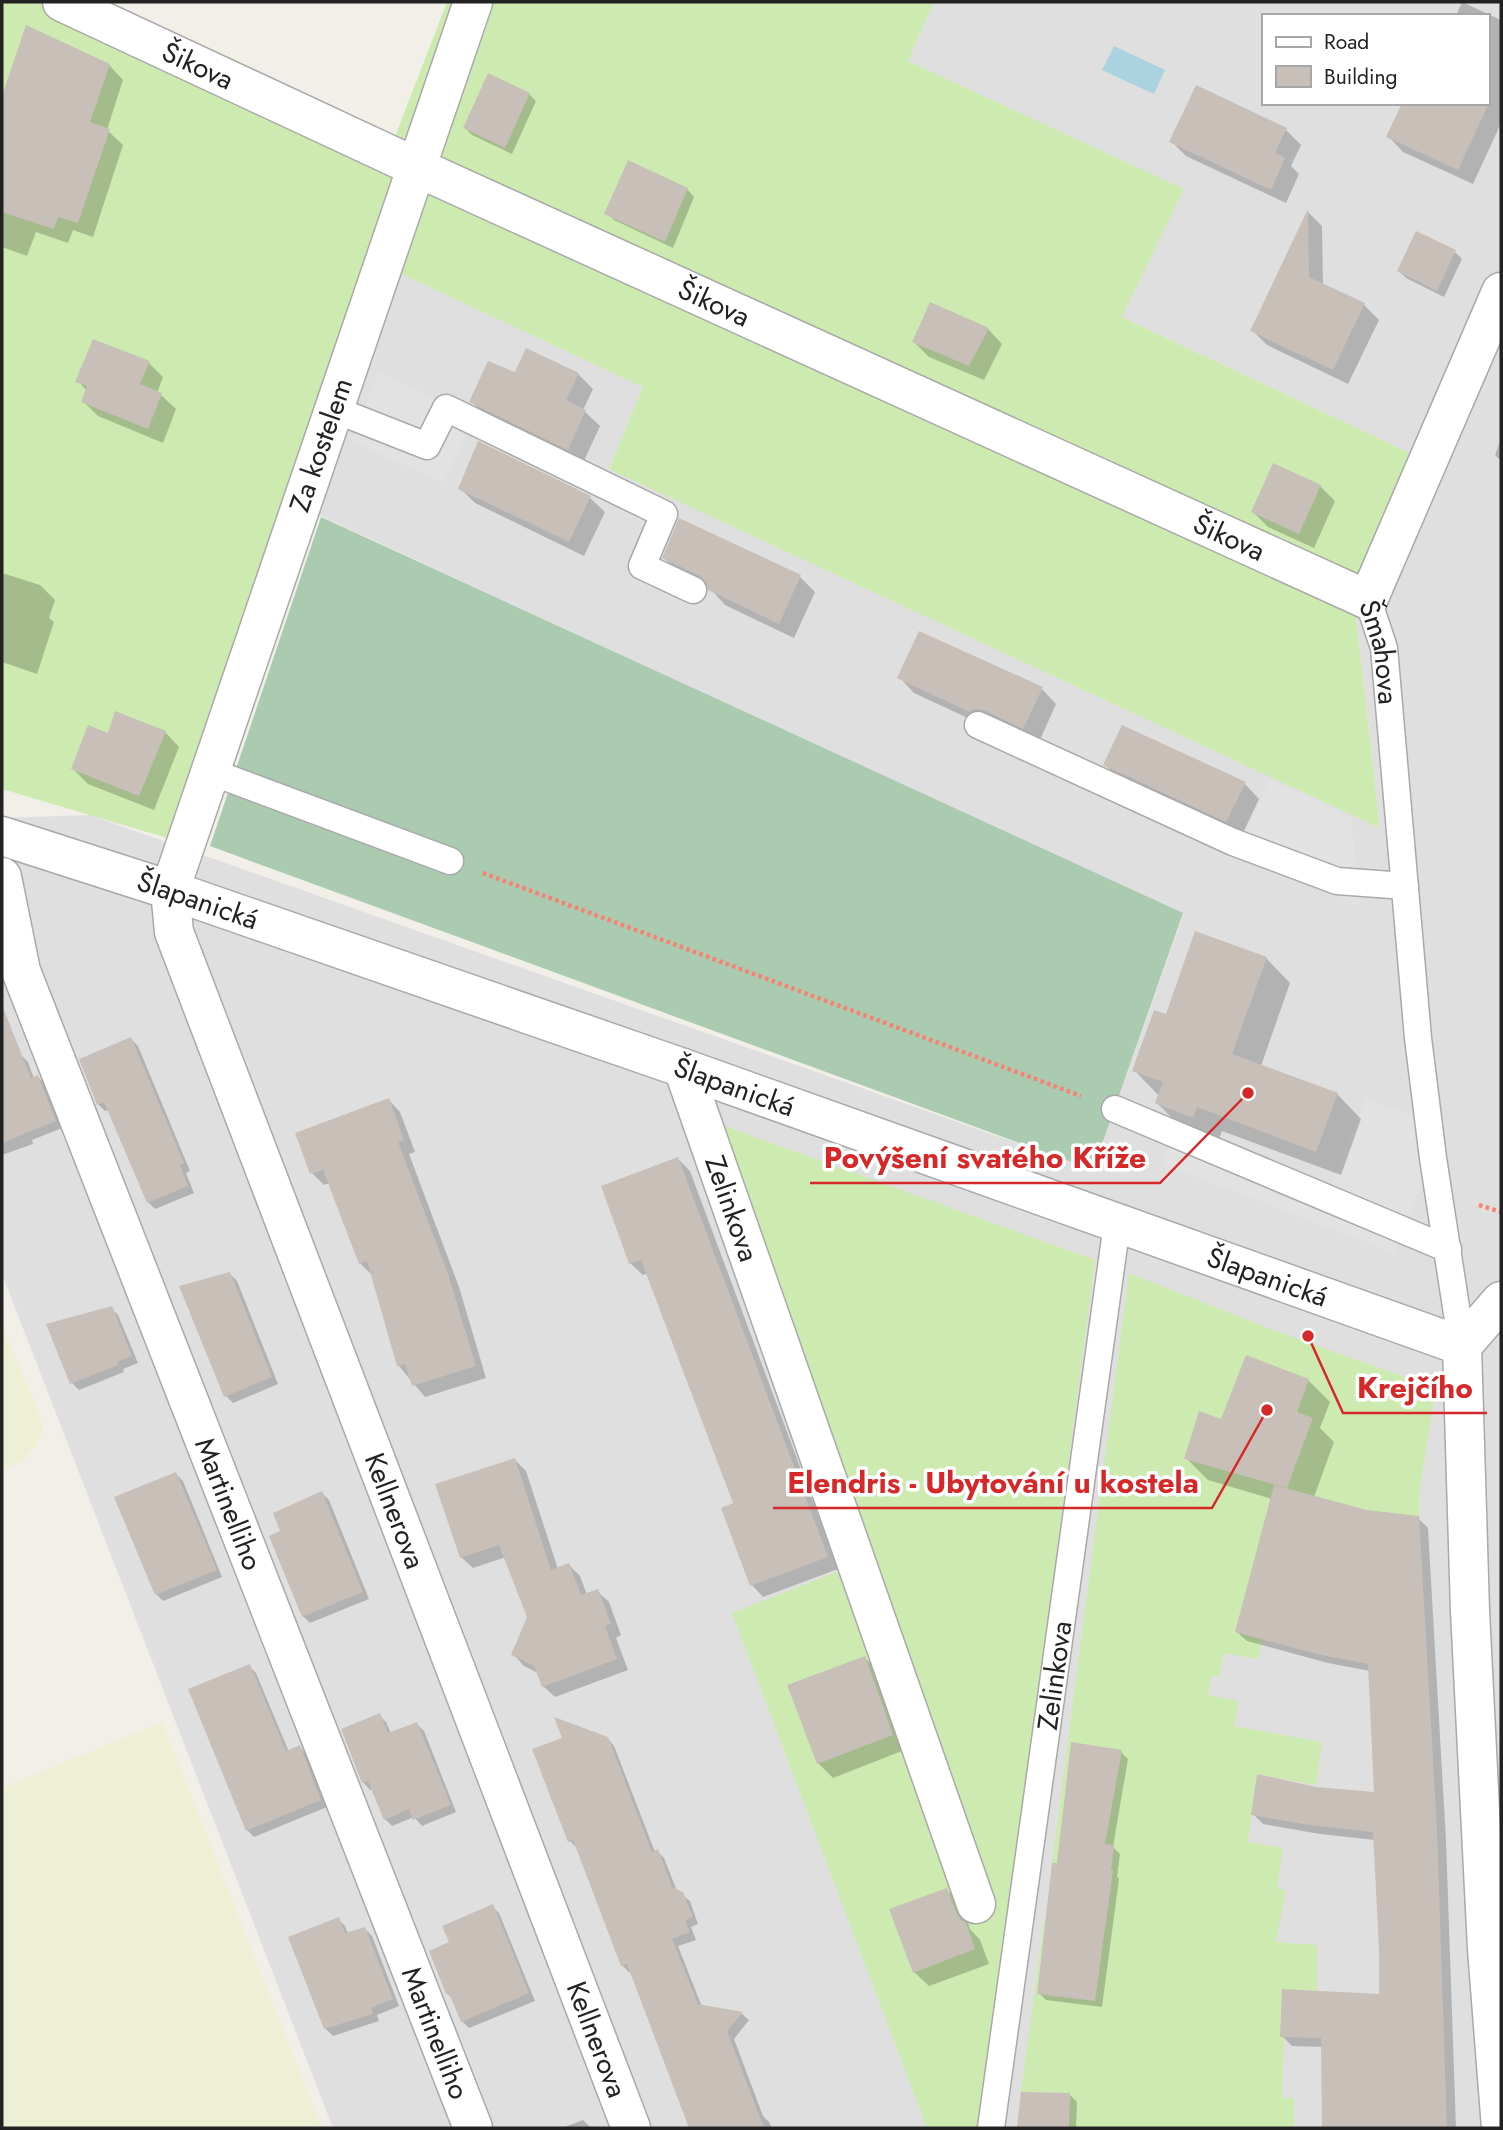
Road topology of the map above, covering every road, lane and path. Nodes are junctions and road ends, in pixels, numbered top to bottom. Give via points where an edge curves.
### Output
1 (62, 2) edge
2 (473, 2) edge
3 (416, 167) junction
4 (1501, 292) edge
5 (333, 409) junction
6 (693, 590) dead end
7 (1368, 600) junction
8 (978, 725) dead end
9 (209, 771) junction
10 (2, 836) edge
11 (450, 861) joint
12 (2, 877) edge
13 (1405, 886) junction
14 (170, 890) junction
15 (683, 1068) junction
16 (1115, 1109) joint
17 (1117, 1224) junction
18 (1448, 1249) junction
19 (1501, 1301) edge
20 (1462, 1346) junction
21 (976, 1904) dead end
22 (473, 2128) edge
23 (631, 2128) edge
24 (991, 2128) edge
25 (1501, 2128) edge

1 - 3 street, Šikova
2 - 3 street, Za kostelem
3 - 5 street, Za kostelem
3 - 7 street, Šikova
4 - 7 street, Šmahova
5 - 6 lane via 427,446 446,408 664,514 642,566
5 - 9 street, Za kostelem
7 - 13 lane, Šmahova via 1384,648
8 - 13 lane via 1233,842 1337,881
9 - 11 lane
9 - 14 street, Za kostelem
10 - 14 street, Šlapanická
11 - 16 path
12 - 22 street, Martinelliho via 21,971
13 - 18 lane, Šmahova via 1418,1038
14 - 15 street, Šlapanická
14 - 23 street, Kellnerova via 174,932
15 - 17 street, Šlapanická
15 - 21 street, Zelinkova
16 - 18 lane
17 - 20 street, Šlapanická
17 - 24 lane, Zelinkova
18 - 20 lane, Šmahova
19 - 20 street
20 - 25 street via 1470,1611

